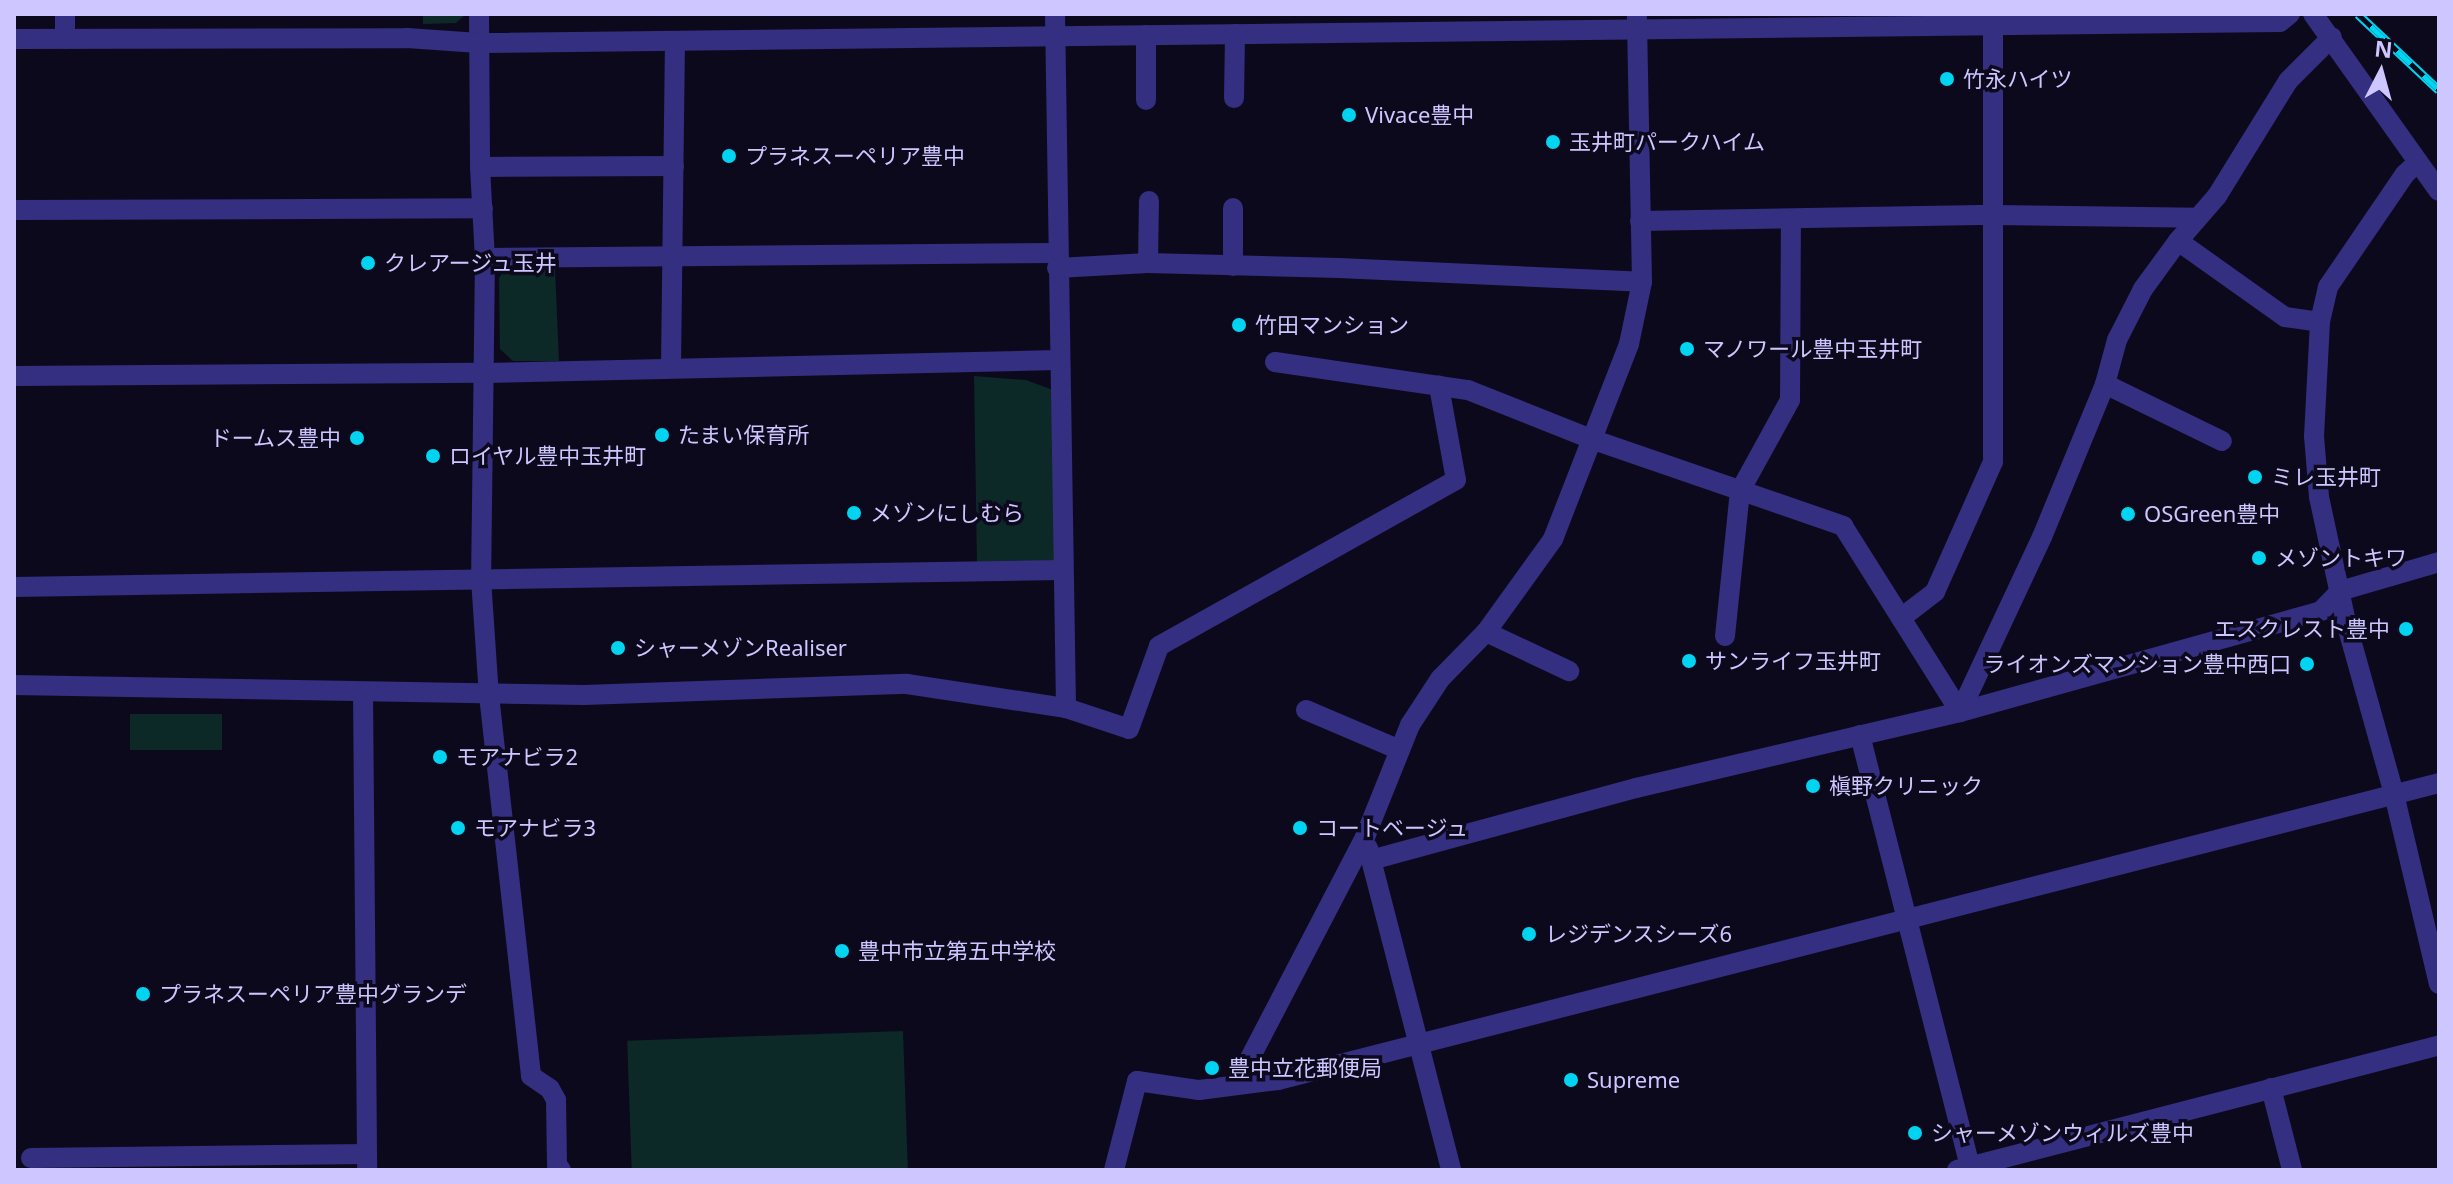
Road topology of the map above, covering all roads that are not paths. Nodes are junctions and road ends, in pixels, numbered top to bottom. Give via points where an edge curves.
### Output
1 (65, 14) edge
2 (479, 14) edge
3 (1055, 14) edge
4 (2290, 14) edge
5 (2313, 14) edge
6 (1637, 20) edge
7 (1993, 26) junction
8 (1235, 34) junction
9 (1146, 35) junction
10 (1055, 37) junction
11 (2332, 37) junction
12 (14, 39) edge
13 (65, 39) junction
14 (675, 41) junction
15 (479, 43) junction
16 (1234, 98) dead end
17 (1146, 100) dead end
18 (2418, 162) junction
19 (674, 166) junction
20 (480, 167) junction
21 (2439, 191) edge
22 (1149, 201) dead end
23 (483, 208) junction
24 (1233, 208) dead end
25 (14, 210) edge
26 (1994, 215) junction
27 (2197, 218) junction
28 (1791, 220) junction
29 (1640, 221) junction
30 (2178, 241) junction
31 (673, 256) junction
32 (485, 258) junction
33 (1057, 261) junction
34 (1148, 263) junction
35 (1233, 266) junction
36 (1642, 282) junction
37 (2320, 322) junction
38 (1058, 360) junction
39 (1275, 362) dead end
40 (671, 366) junction
41 (484, 373) junction
42 (14, 376) edge
43 (2105, 384) junction
44 (1439, 386) junction
45 (1591, 439) junction
46 (2222, 441) dead end
47 (1740, 491) junction
48 (2439, 562) edge
49 (1063, 570) junction
50 (481, 579) junction
51 (14, 587) edge
52 (2340, 591) junction
53 (1901, 618) junction
54 (1486, 632) junction
55 (1725, 636) dead end
56 (1569, 671) dead end
57 (14, 685) edge
58 (363, 693) junction
59 (489, 695) junction
60 (1066, 708) junction
61 (1306, 710) dead end
62 (1960, 712) junction
63 (1860, 735) junction
64 (1400, 750) junction
65 (2439, 783) edge
66 (2394, 794) junction
67 (1365, 837) junction
68 (1371, 860) junction
69 (1907, 917) junction
70 (2439, 984) edge
71 (1418, 1044) junction
72 (2439, 1045) edge
73 (1236, 1085) junction
74 (2271, 1088) junction
75 (31, 1158) dead end
76 (367, 1162) edge
77 (1966, 1169) edge
78 (561, 1170) edge
79 (1114, 1170) edge
80 (1451, 1170) edge
81 (2292, 1170) edge

1 - 13 street
2 - 15 street
3 - 10 street
4 - 7 street via 2280,22
5 - 11 street
6 - 7 street
6 - 8 street
6 - 29 street
7 - 26 street
8 - 9 street
8 - 16 street
9 - 10 street
9 - 17 street
10 - 14 street
10 - 33 street
11 - 18 street
11 - 27 street via 2288,81 2217,196
12 - 13 street
13 - 15 street via 407,38
14 - 15 street
14 - 19 street
15 - 20 street
18 - 21 street
18 - 37 street via 2328,287
19 - 20 street
19 - 31 street
20 - 23 street
22 - 34 street
23 - 25 street
23 - 32 street
24 - 35 street
26 - 27 street
26 - 28 street
26 - 53 street via 1993,462 1935,592
27 - 30 street
28 - 29 street
28 - 47 street via 1790,400
29 - 36 street
30 - 37 street via 2285,317
30 - 43 street via 2143,289 2117,340
31 - 32 street
31 - 33 street
31 - 40 street
32 - 41 street
33 - 34 street
33 - 38 street
34 - 35 street
35 - 36 street
36 - 45 street via 1629,344
37 - 52 street via 2314,436 2319,497
38 - 40 street
38 - 49 street
39 - 44 street
40 - 41 street
41 - 42 street
41 - 50 street
43 - 46 street
43 - 62 street via 2042,537
44 - 45 street via 1468,390
44 - 60 street via 1456,480 1159,646 1129,729
45 - 47 street
45 - 54 street via 1553,539
47 - 53 street via 1843,526
47 - 55 street
48 - 52 street
49 - 50 street
49 - 60 street
50 - 51 street
50 - 59 street
52 - 62 street via 2321,611
52 - 66 street
53 - 62 street
54 - 56 street
54 - 64 street via 1440,679
57 - 58 street
58 - 59 street
58 - 76 street
59 - 60 street via 907,684
59 - 78 street via 531,1076 556,1100
61 - 64 street
62 - 63 street
63 - 68 street via 1636,788
63 - 69 street
64 - 67 street
65 - 66 street
66 - 69 street
66 - 70 street
67 - 68 street
67 - 73 street
68 - 71 street
69 - 71 street
69 - 77 street
71 - 73 street via 1278,1080
71 - 80 street
72 - 74 street
73 - 79 street via 1199,1090 1137,1081
74 - 77 street
74 - 81 street
75 - 76 street

